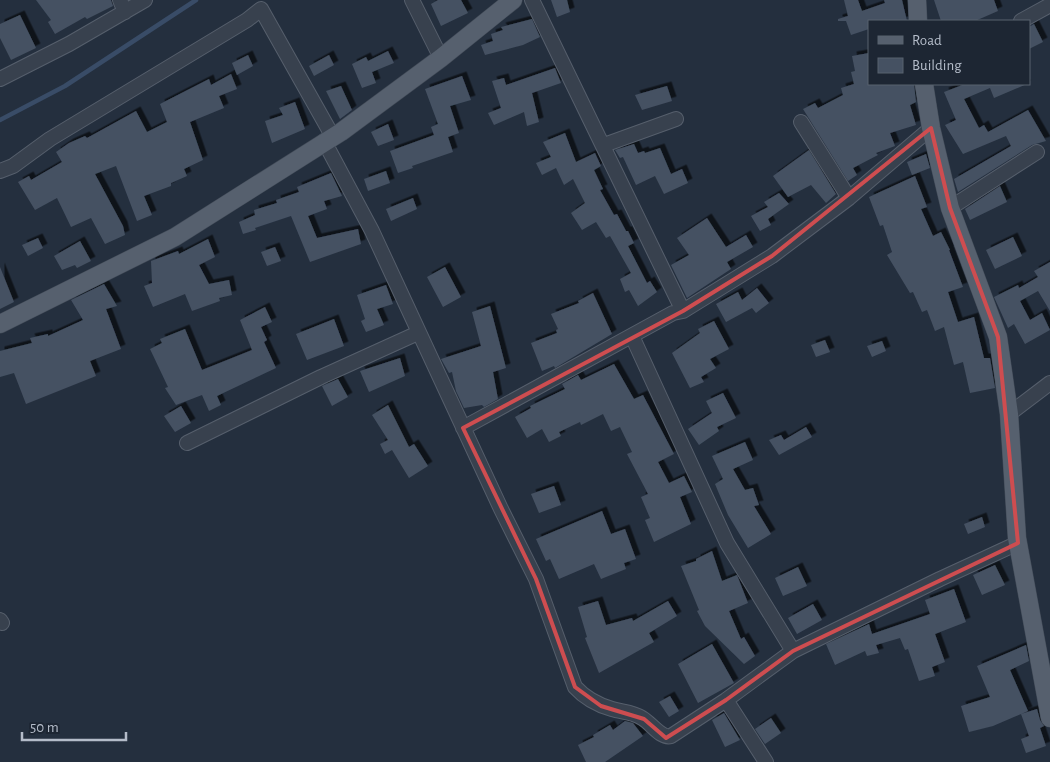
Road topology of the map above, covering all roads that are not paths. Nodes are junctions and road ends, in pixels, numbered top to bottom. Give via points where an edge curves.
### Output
1 (145, 0) edge
2 (412, 0) edge
3 (513, 0) edge
4 (532, 0) edge
5 (917, 0) edge
6 (264, 4) edge
7 (1050, 5) edge
8 (123, 6) edge
9 (918, 20) edge
10 (1023, 20) edge
11 (441, 58) junction
12 (0, 80) edge
13 (924, 85) edge
14 (676, 119) dead end
15 (801, 122) dead end
16 (931, 128) junction
17 (329, 139) junction
18 (604, 145) junction
19 (1037, 152) dead end
20 (0, 171) edge
21 (849, 198) junction
22 (950, 208) junction
23 (684, 311) junction
24 (0, 324) edge
25 (418, 333) junction
26 (632, 336) junction
27 (1050, 384) edge
28 (1008, 414) junction
29 (463, 428) junction
30 (187, 443) dead end
31 (1018, 543) junction
32 (793, 651) junction
33 (726, 700) junction
34 (1050, 718) edge
35 (766, 762) edge

1 - 8 street
2 - 11 street
3 - 11 main road
4 - 18 street
5 - 9 main road
6 - 17 street
6 - 20 street via 247,20 50,139 13,166
7 - 10 street
8 - 12 street via 69,44
11 - 17 main road
13 - 16 main road
14 - 18 street
15 - 21 street
16 - 21 street
16 - 22 main road
17 - 24 main road via 175,237
17 - 25 street
18 - 23 street
19 - 22 street
21 - 23 street via 772,256
22 - 28 main road via 998,337
23 - 26 street
25 - 29 street
25 - 30 street
26 - 29 street
26 - 32 street via 726,543
27 - 28 street
28 - 31 main road
29 - 33 street via 536,579 575,687 601,706 644,719 666,738
31 - 32 street
31 - 34 main road
32 - 33 street
33 - 35 street

